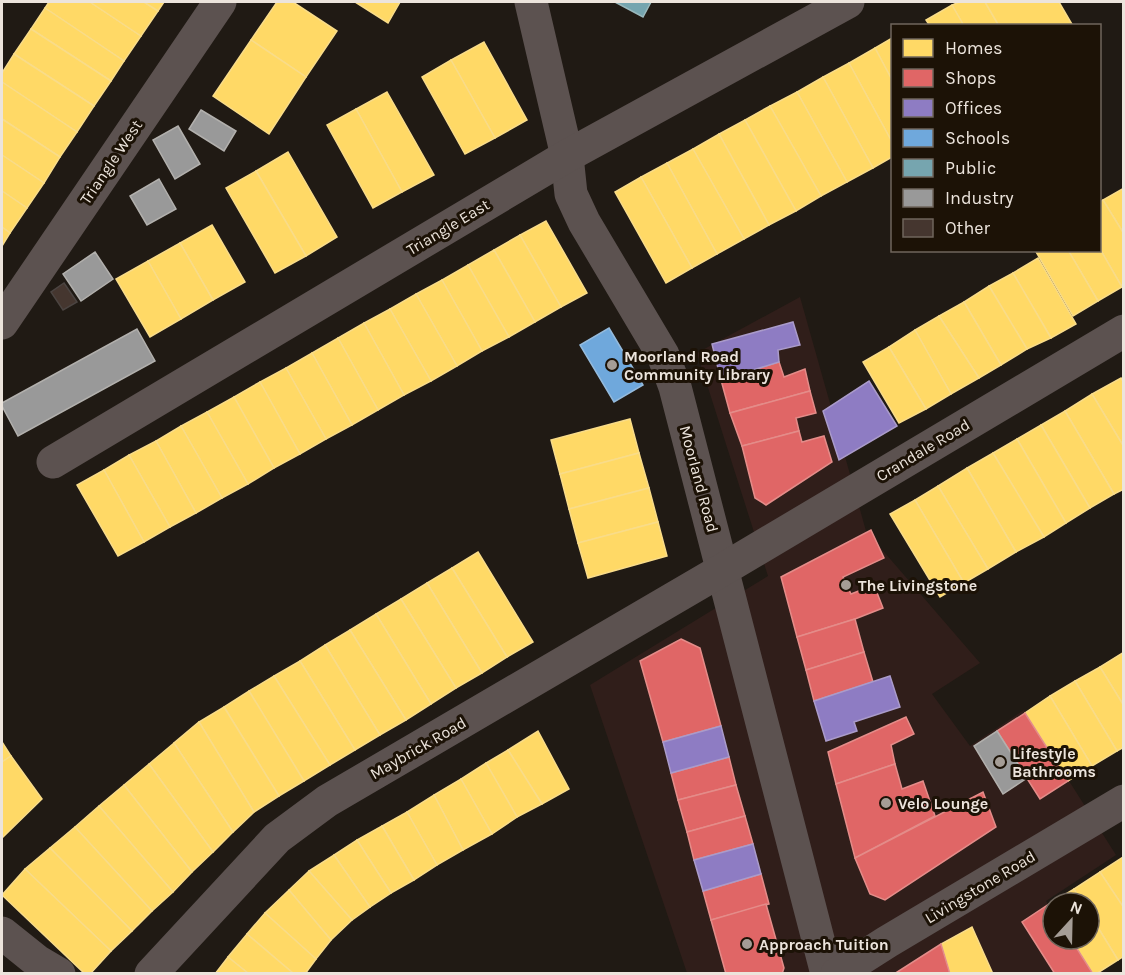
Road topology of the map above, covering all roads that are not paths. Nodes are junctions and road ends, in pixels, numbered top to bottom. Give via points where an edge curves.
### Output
1 (220, 2) edge
2 (531, 2) edge
3 (848, 2) edge
4 (567, 156) junction
5 (2, 323) edge
6 (1124, 331) edge
7 (53, 462) dead end
8 (722, 570) junction
9 (1124, 801) edge
10 (2, 933) edge
11 (59, 974) edge
12 (151, 974) edge
13 (827, 974) edge
14 (837, 974) edge

1 - 5 street, Triangle West
2 - 4 street, Moorland Road
3 - 4 street, Triangle East
4 - 7 street, Triangle East
4 - 8 street, Moorland Road via 571,194 584,222 663,355 675,387
6 - 8 street, Crandale Road
8 - 12 street, Maybrick Road via 327,801 277,838
8 - 13 street, Moorland Road
9 - 14 street, Livingstone Road
10 - 11 street

